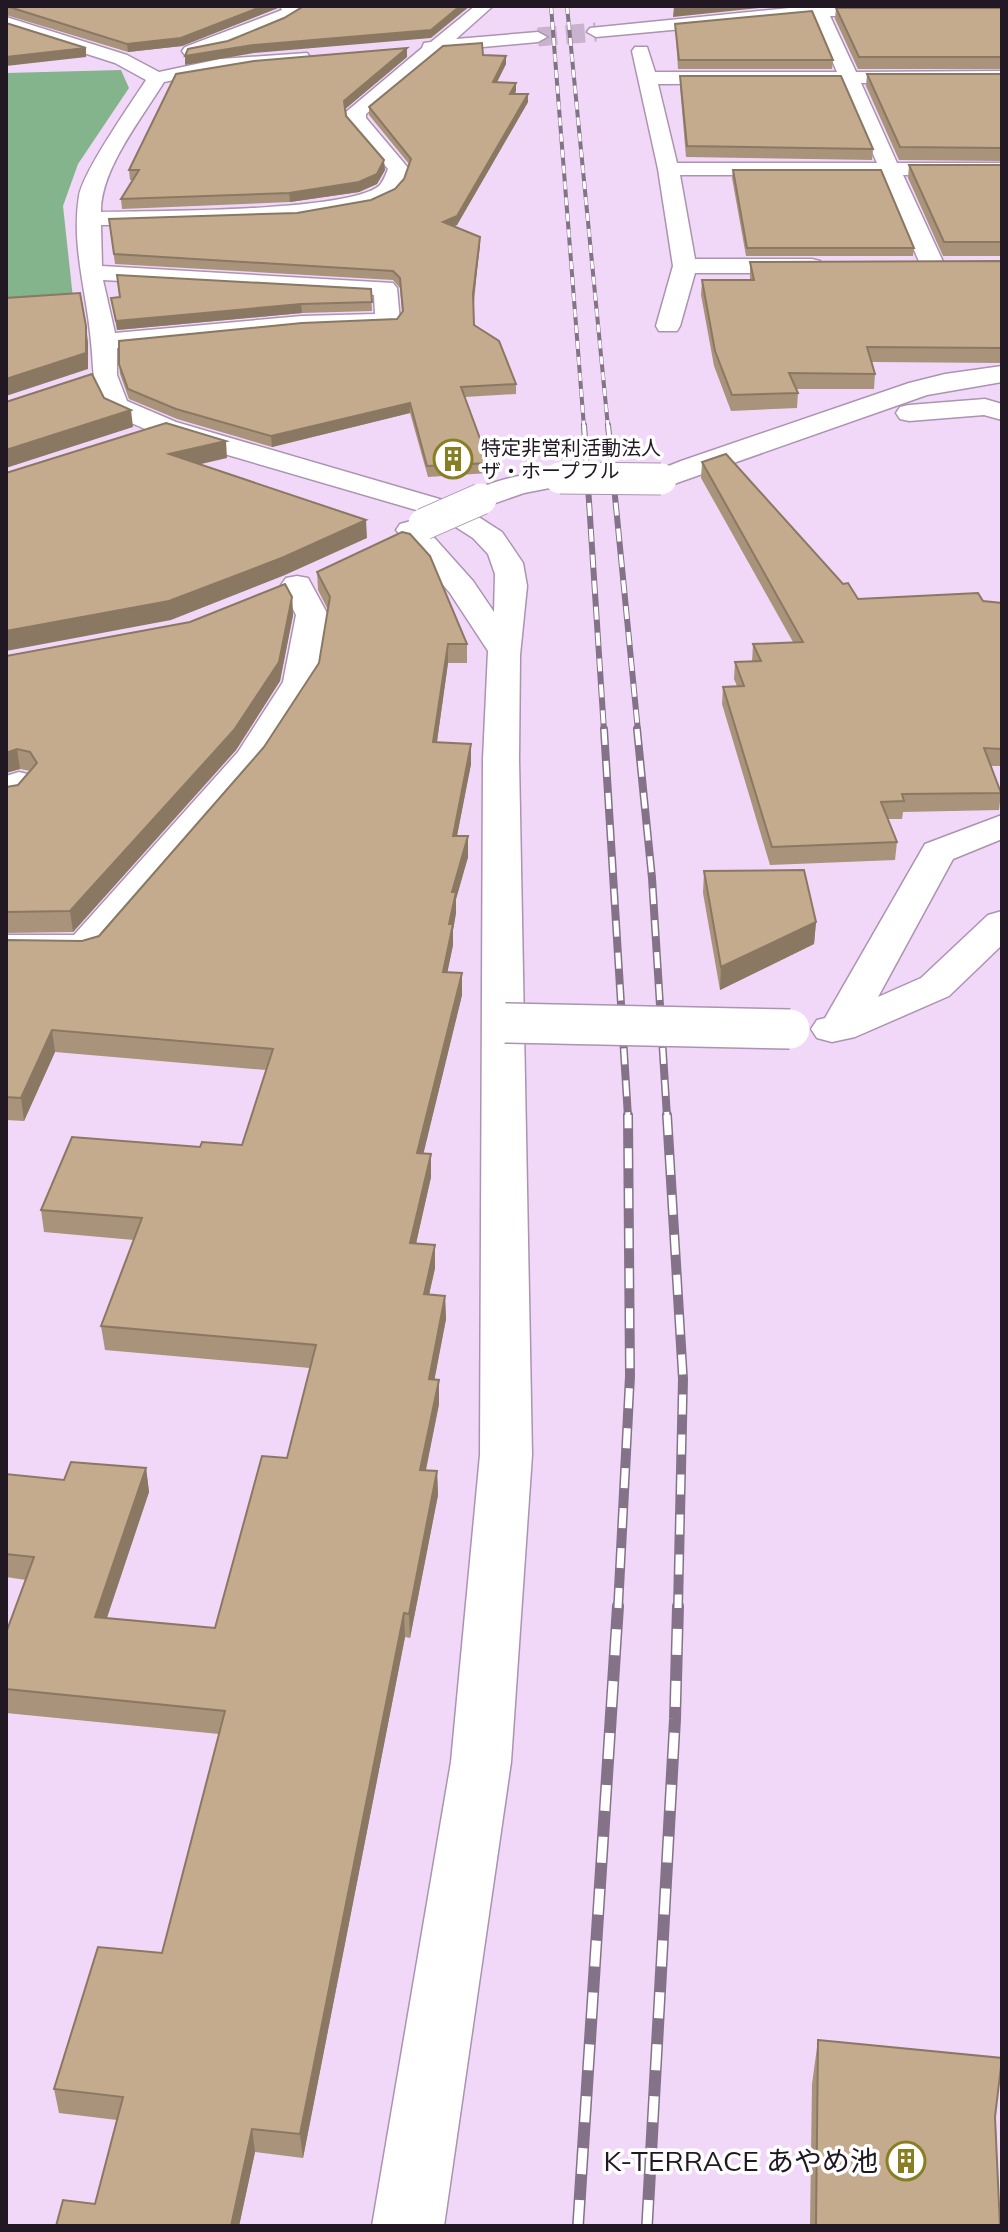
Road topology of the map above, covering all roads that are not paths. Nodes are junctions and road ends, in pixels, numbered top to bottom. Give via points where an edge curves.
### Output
1 (16, 6) edge
2 (288, 6) edge
3 (485, 6) edge
4 (630, 6) edge
5 (818, 9) edge
6 (991, 10) edge
7 (6, 22) edge
8 (635, 28) junction
9 (596, 32) tunnel mouth
10 (996, 34) edge
11 (538, 37) tunnel mouth
12 (437, 46) junction
13 (407, 49) edge
14 (315, 56) edge
15 (161, 68) junction
16 (849, 77) junction
17 (1002, 77) edge
18 (648, 78) junction
19 (668, 169) junction
20 (892, 169) junction
21 (1002, 169) edge
22 (90, 219) junction
23 (685, 266) junction
24 (840, 266) edge
25 (902, 266) edge
26 (933, 266) junction
27 (961, 266) edge
28 (90, 272) junction
29 (668, 326) dead end
30 (94, 367) junction
31 (1002, 374) edge
32 (1002, 412) edge
33 (829, 418) junction
34 (166, 428) junction
35 (124, 442) edge
36 (418, 527) junction
37 (383, 544) edge
38 (297, 584) dead end
39 (504, 651) junction
40 (1002, 826) edge
41 (1002, 923) edge
42 (6, 947) edge
43 (505, 1023) junction
44 (840, 1028) junction
45 (408, 2226) edge

1 - 7 street
2 - 15 street via 296,10
3 - 12 street
4 - 8 street
5 - 6 street
5 - 8 street
5 - 16 street
6 - 10 street via 983,15
7 - 15 street
8 - 9 street
8 - 18 street
11 - 12 street
12 - 13 street
12 - 22 street via 356,112 356,119 399,169 387,191 297,211
14 - 15 street
15 - 22 street via 90,194
16 - 17 street
16 - 18 street
16 - 20 street
18 - 19 street
19 - 20 street
19 - 23 street
20 - 21 street
20 - 26 street
22 - 28 street
23 - 24 street
23 - 29 street
25 - 26 street
26 - 27 street
28 - 30 street
28 - 30 street via 385,288 388,321 302,323
30 - 34 street via 116,406
31 - 33 street via 914,390
32 - 33 street via 985,407
33 - 36 street, bridge via 661,479 560,478 518,485
34 - 35 street
34 - 39 street via 450,511 477,526 497,544 509,565
36 - 37 street
36 - 39 street
38 - 42 street via 312,615 300,682 251,758 85,947
39 - 43 street
40 - 44 street via 938,852
41 - 44 street via 935,987
43 - 44 street, bridge
43 - 45 street via 505,1470 481,1762

